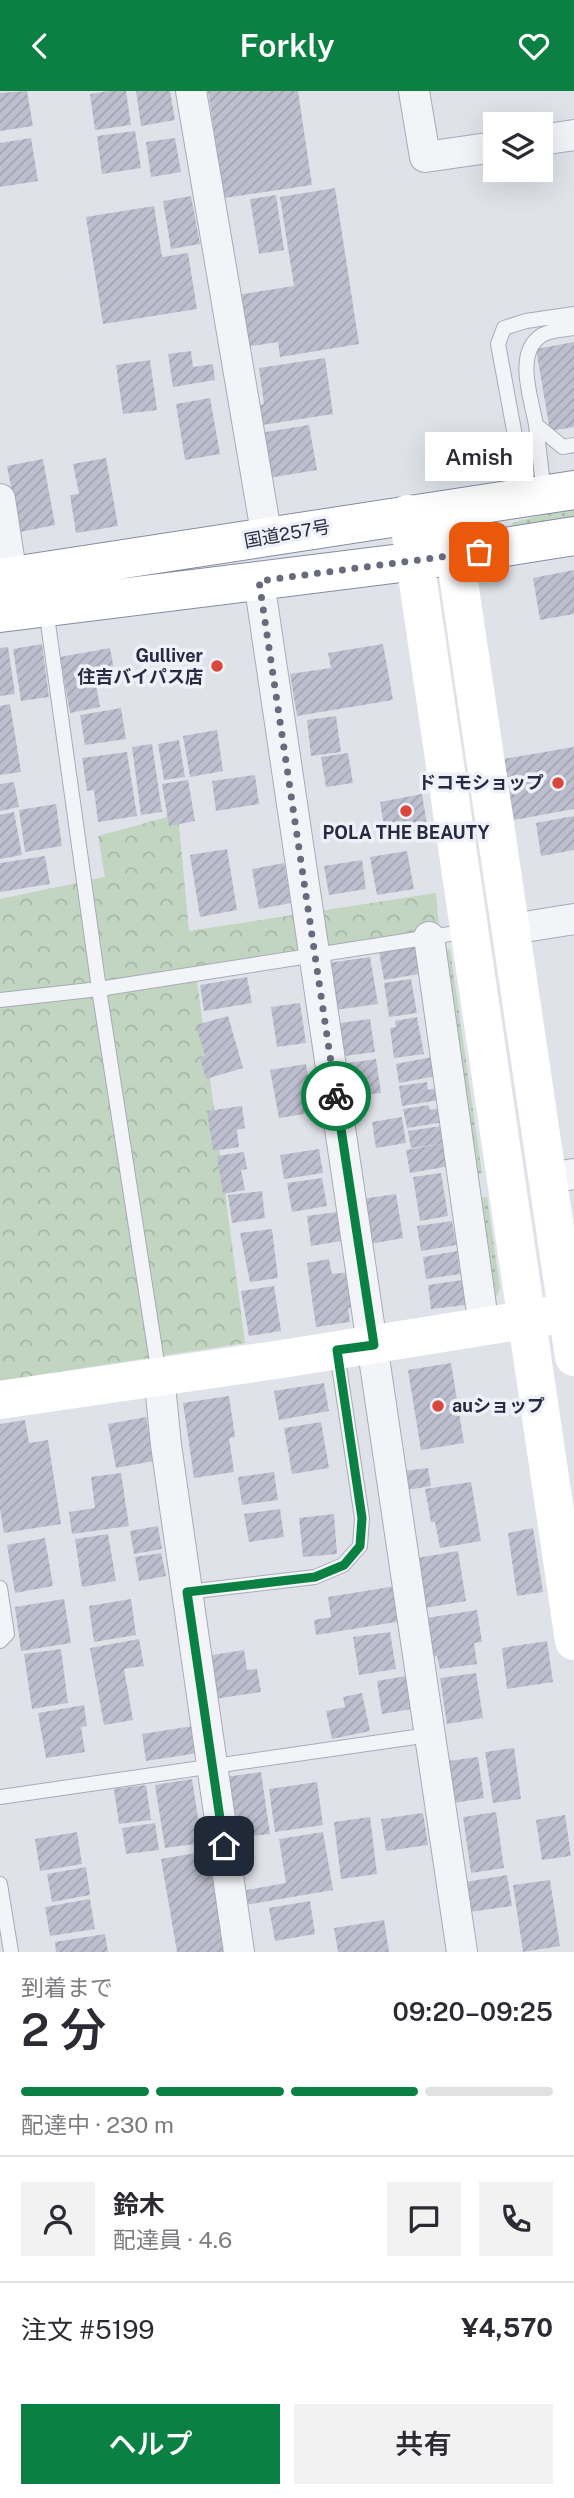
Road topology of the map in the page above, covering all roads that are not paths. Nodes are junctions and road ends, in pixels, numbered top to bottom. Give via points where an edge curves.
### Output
1 (191, 91) edge
2 (414, 91) edge
3 (574, 135) edge
4 (553, 138) edge
5 (483, 149) edge
6 (574, 314) edge
7 (574, 328) edge
8 (536, 425) junction
9 (574, 445) edge
10 (548, 494) edge
11 (0, 499) edge
12 (408, 514) junction
13 (574, 536) edge
14 (267, 538) junction
15 (455, 555) junction
16 (417, 561) junction
17 (6, 577) edge
18 (259, 581) junction
19 (46, 608) junction
20 (0, 613) edge
21 (574, 919) edge
22 (513, 929) junction
23 (471, 931) junction
24 (429, 937) junction
25 (315, 955) junction
26 (99, 989) junction
27 (0, 1000) edge
28 (560, 1176) edge
29 (571, 1312) edge
30 (529, 1319) junction
31 (484, 1327) junction
32 (355, 1348) junction
33 (574, 1357) edge
34 (159, 1375) junction
35 (0, 1400) edge
36 (0, 1588) edge
37 (187, 1592) junction
38 (0, 1641) edge
39 (574, 1641) edge
40 (429, 1735) junction
41 (212, 1766) junction
42 (0, 1797) edge
43 (0, 1884) edge
44 (11, 1952) edge
45 (239, 1952) edge
46 (462, 1952) edge

1 - 14 street
2 - 5 street via 425,157
3 - 4 street
6 - 10 lane via 504,328 498,344
7 - 8 lane via 551,331 536,339 526,361
8 - 9 lane via 563,447
8 - 10 lane
10 - 12 main road, 国道257号
11 - 17 street
12 - 14 main road, 国道257号
12 - 15 main road via 438,528
12 - 16 main road
13 - 15 main road
14 - 17 main road, 国道257号
15 - 16 main road
15 - 22 main road
16 - 18 main road
16 - 23 main road
18 - 19 main road
18 - 25 street
19 - 20 main road
19 - 26 lane
21 - 22 street
22 - 28 main road
23 - 24 lane
23 - 30 main road
24 - 25 lane
24 - 31 street
25 - 26 lane
25 - 32 street
26 - 27 lane
26 - 34 lane
28 - 29 main road
29 - 30 main road
29 - 33 main road
30 - 31 main road
30 - 39 main road
31 - 32 main road
32 - 34 main road
32 - 37 lane via 360,1546 344,1565 315,1577
32 - 40 street
34 - 35 main road
34 - 37 street
36 - 38 lane via 7,1634
37 - 41 street
40 - 41 lane
40 - 46 street
41 - 42 lane
41 - 45 street
43 - 44 lane

